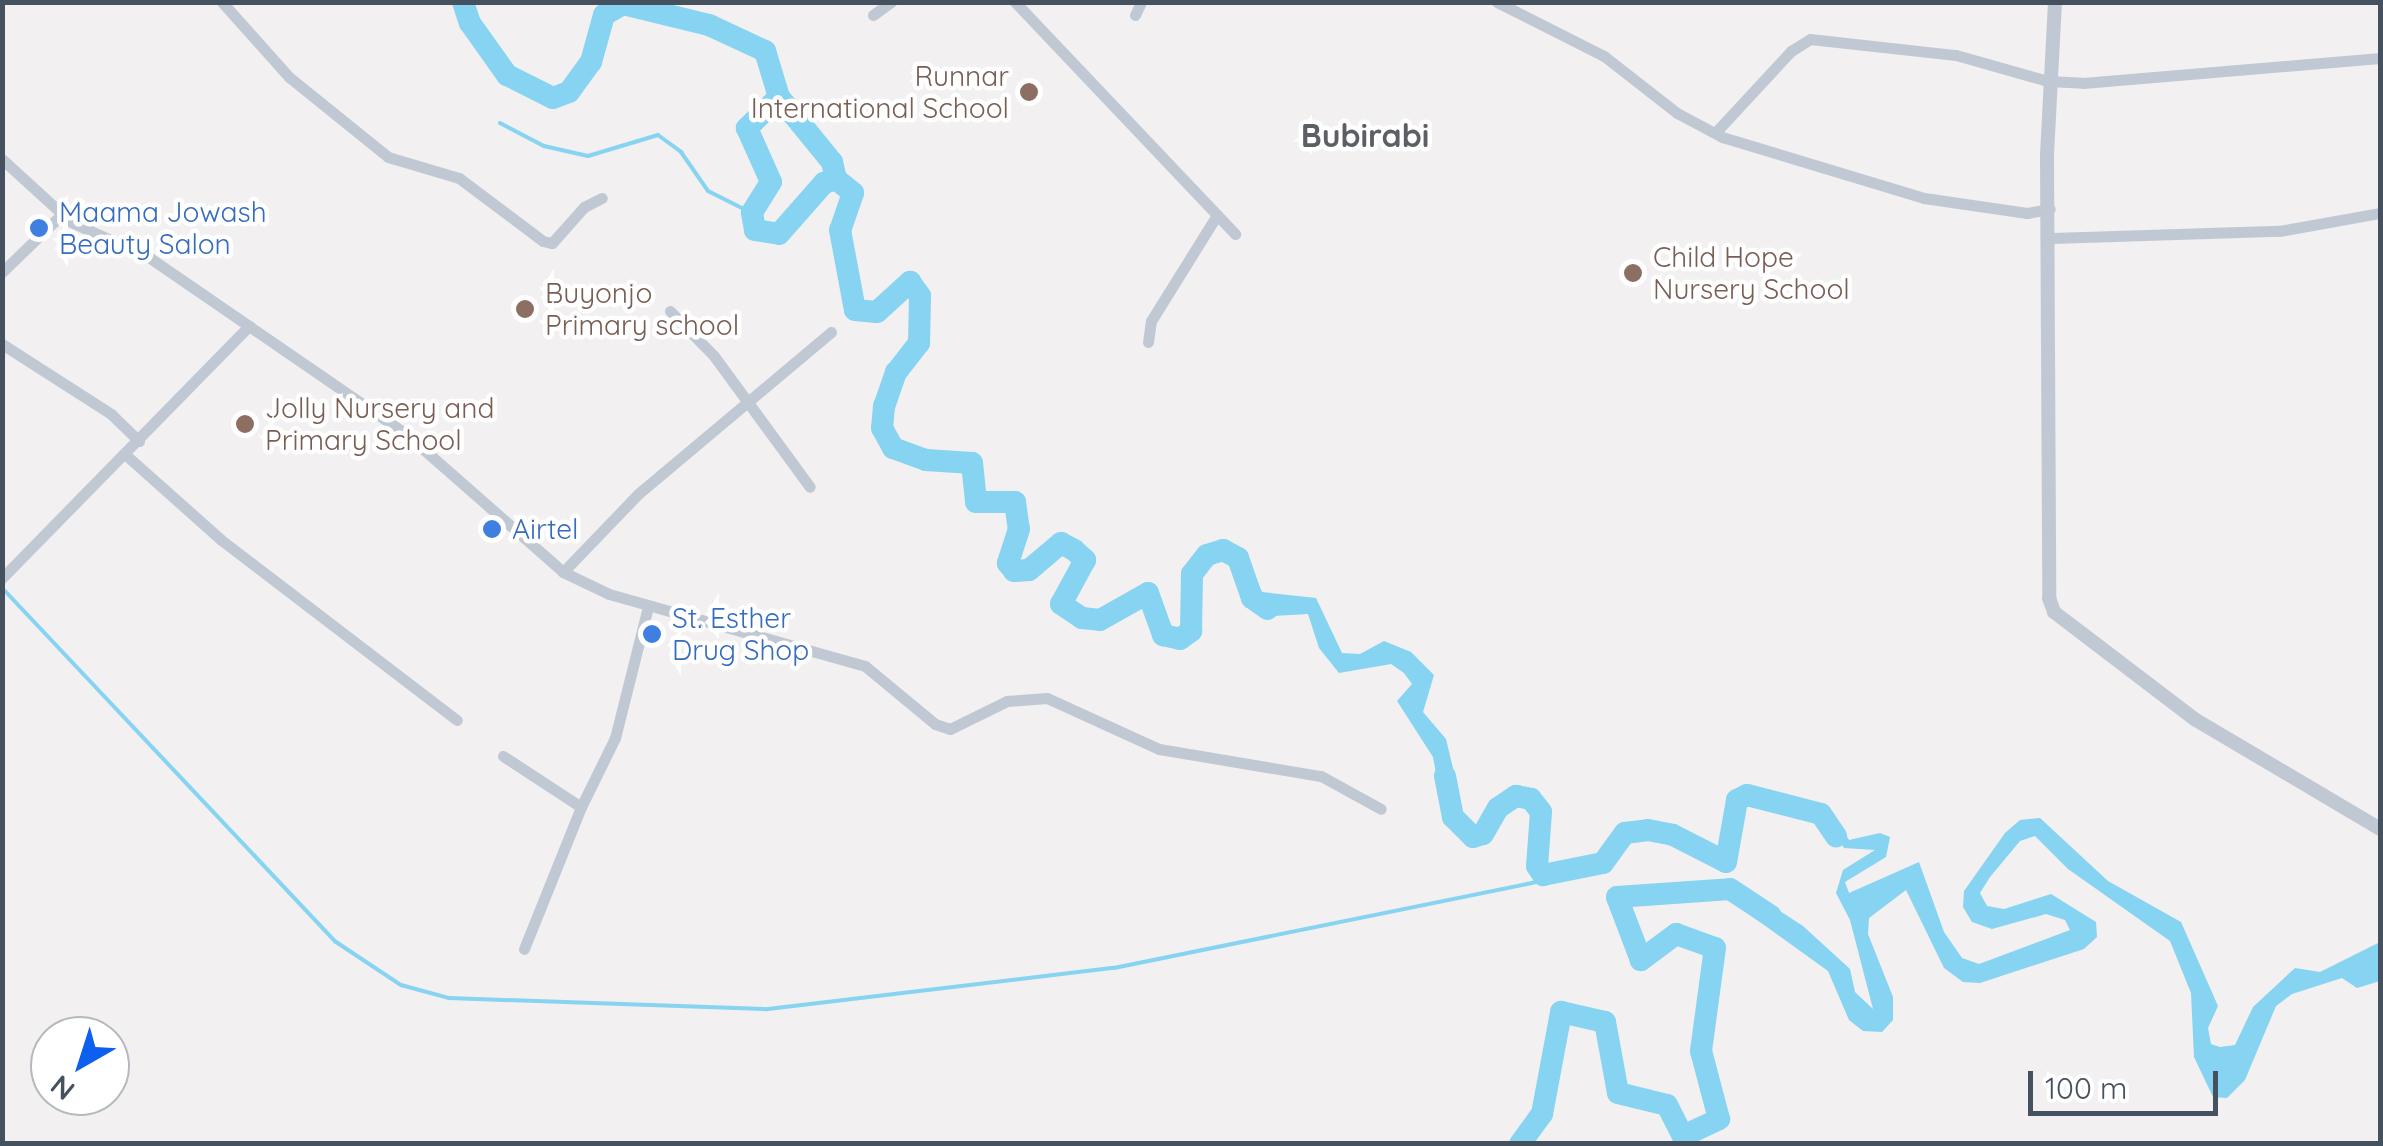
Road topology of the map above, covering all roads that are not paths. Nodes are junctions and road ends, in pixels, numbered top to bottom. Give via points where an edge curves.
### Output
1 (222, 2) edge
2 (890, 2) edge
3 (1015, 2) edge
4 (1497, 2) edge
5 (2055, 2) edge
6 (873, 15) dead end
7 (2380, 58) edge
8 (2048, 81) junction
9 (1714, 133) junction
10 (2, 159) edge
11 (602, 198) dead end
12 (2050, 209) junction
13 (2380, 213) edge
14 (60, 215) junction
15 (1217, 215) junction
16 (1235, 234) dead end
17 (2052, 238) junction
18 (2, 272) edge
19 (670, 311) dead end
20 (250, 326) junction
21 (831, 332) dead end
22 (1148, 342) dead end
23 (2, 344) edge
24 (750, 404) junction
25 (138, 441) junction
26 (127, 456) junction
27 (810, 486) dead end
28 (564, 572) junction
29 (2, 578) edge
30 (648, 607) junction
31 (457, 720) dead end
32 (503, 756) dead end
33 (582, 808) junction
34 (1382, 810) dead end
35 (2380, 829) edge
36 (524, 948) dead end

1 - 11 street via 289,77 388,157 459,178 544,241 552,243 584,206
2 - 6 street
3 - 15 street
4 - 9 street via 1604,56
5 - 8 street
7 - 8 street
8 - 9 street via 1956,55 1810,40 1792,50
8 - 12 street
9 - 12 street via 1924,198 2026,213
10 - 14 street
12 - 17 street
13 - 17 street via 2279,231
14 - 18 street
14 - 20 street via 150,258
15 - 16 street
15 - 22 street via 1152,322
17 - 35 street via 2054,612 2196,720
19 - 24 street
20 - 25 street
20 - 28 street via 405,433
21 - 24 street
23 - 25 street via 110,414
24 - 27 street
24 - 28 street via 638,494
25 - 26 street
26 - 29 street
26 - 31 street via 220,539
28 - 30 street
30 - 33 street via 616,738
30 - 34 street via 865,666 950,729 1007,701 1047,698 1159,749 1321,776
32 - 33 street
33 - 36 street

